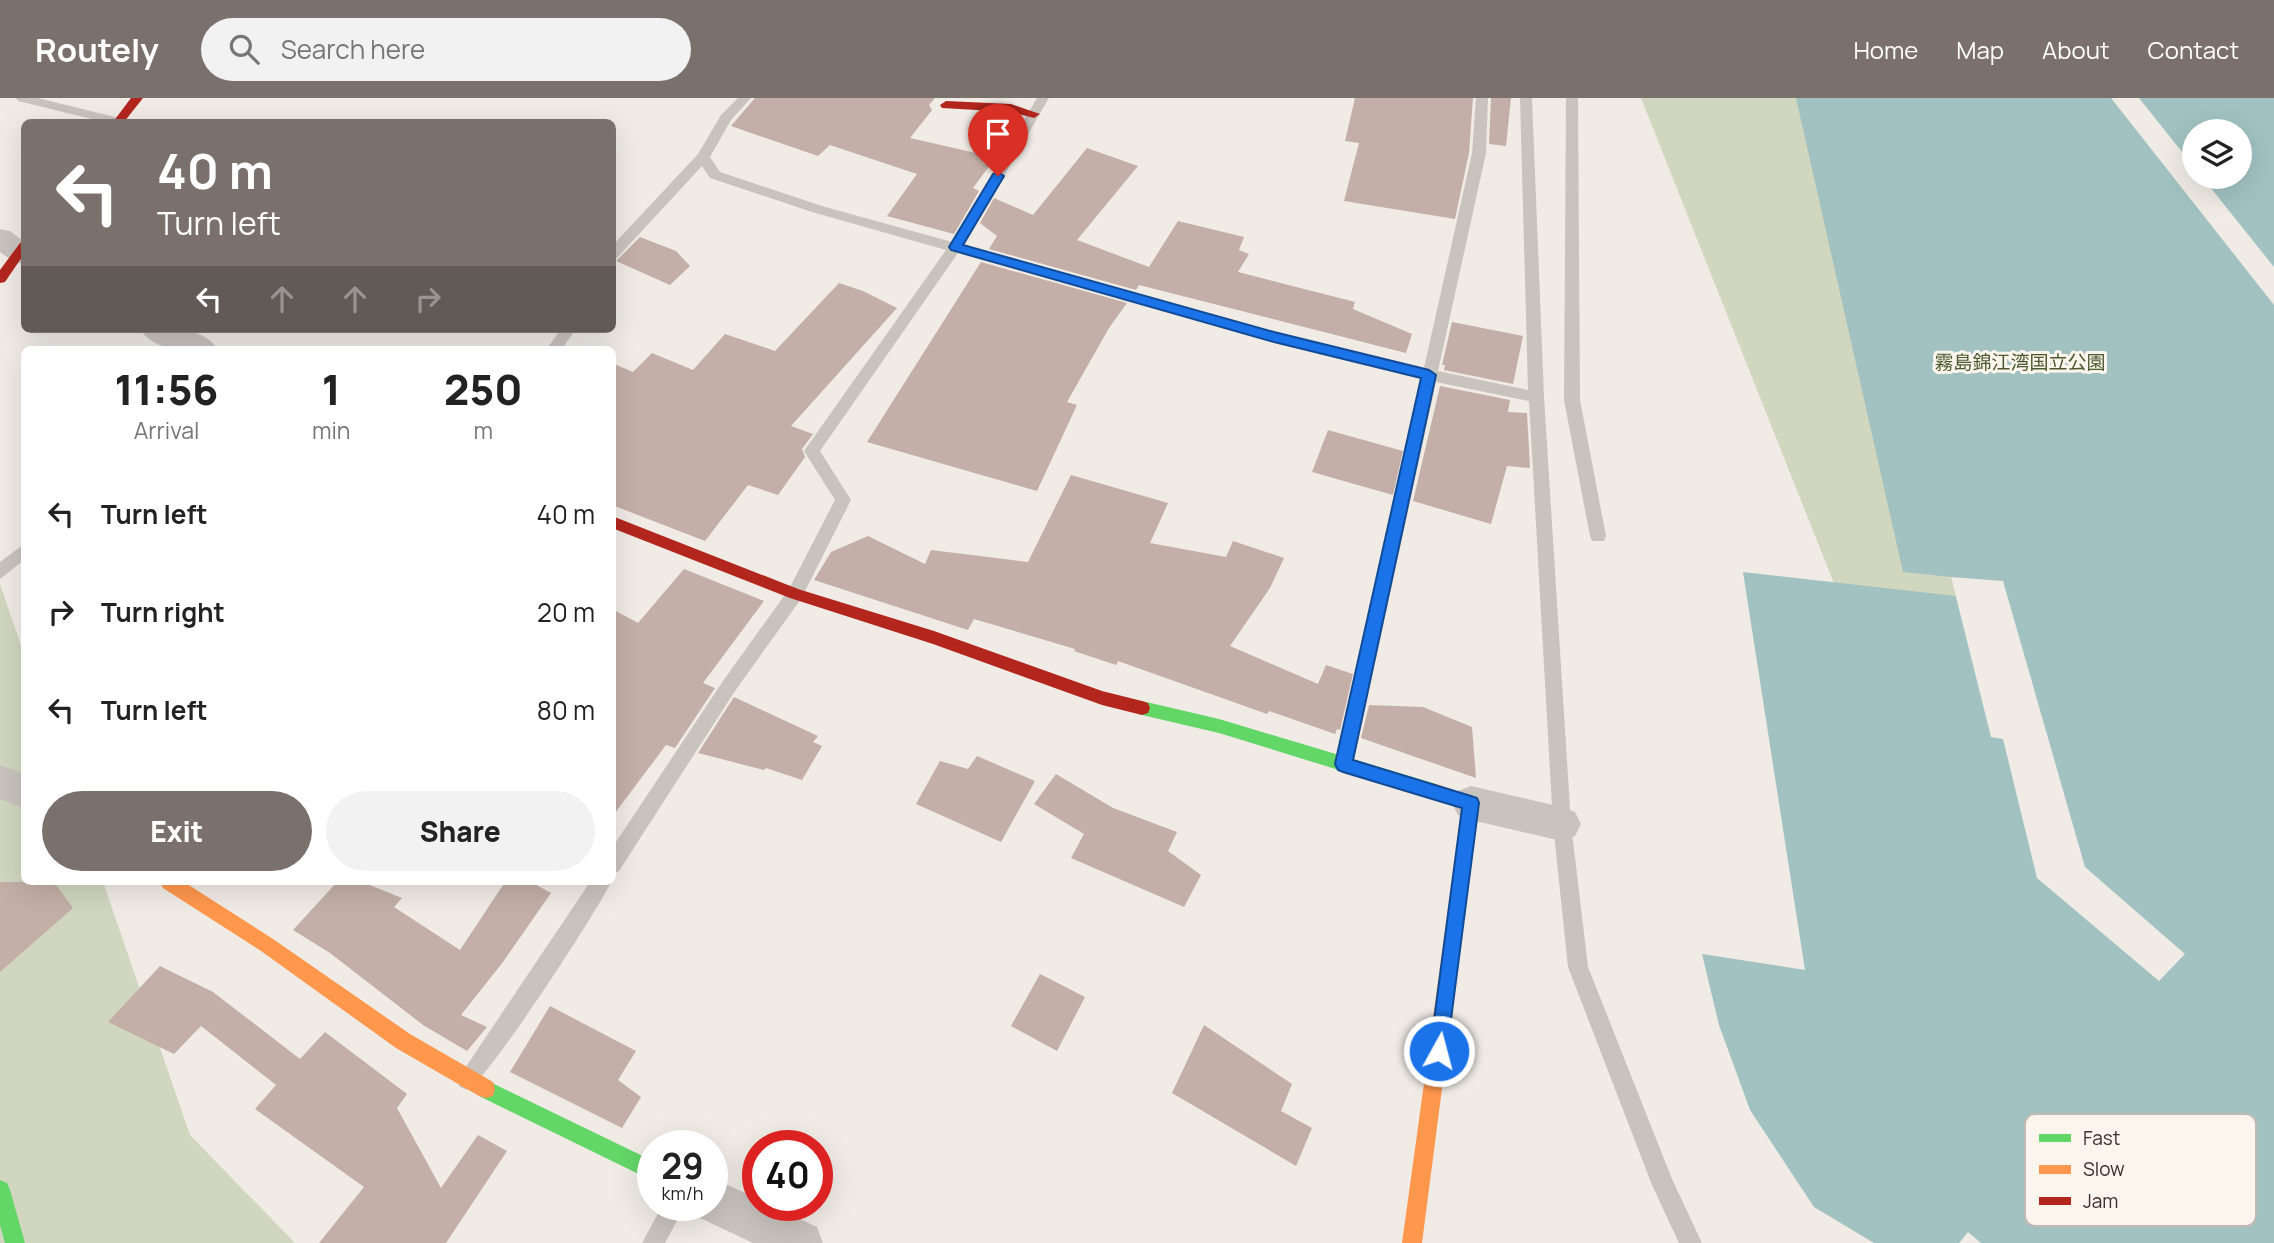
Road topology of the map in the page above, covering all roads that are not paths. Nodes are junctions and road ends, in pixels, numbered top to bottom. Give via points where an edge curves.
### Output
1 (22, 98) edge
2 (137, 98) edge
3 (745, 98) edge
4 (1043, 98) edge
5 (1482, 98) edge
6 (1526, 98) edge
7 (1572, 98) edge
8 (946, 105) dead end
9 (1034, 114) junction
10 (106, 119) edge
11 (120, 119) edge
12 (703, 157) junction
13 (955, 247) junction
14 (17, 248) edge
15 (616, 252) edge
16 (0, 279) edge
17 (164, 333) edge
18 (194, 346) edge
19 (1429, 375) junction
20 (1536, 397) junction
21 (616, 524) edge
22 (1598, 536) dead end
23 (21, 554) edge
24 (0, 572) edge
25 (795, 594) junction
26 (1343, 764) junction
27 (0, 782) edge
28 (21, 790) edge
29 (1471, 803) junction
30 (1562, 824) junction
31 (616, 858) edge
32 (174, 885) edge
33 (599, 885) edge
34 (467, 1080) junction
35 (637, 1163) edge
36 (0, 1190) edge
37 (728, 1208) edge
38 (665, 1221) edge
39 (15, 1243) edge
40 (653, 1243) edge
41 (801, 1243) edge
42 (1412, 1243) edge
43 (1691, 1243) edge

1 - 10 lane
2 - 11 main road
3 - 12 lane via 726,118
4 - 9 lane
5 - 19 lane via 1479,153
6 - 20 lane
7 - 22 lane via 1572,400
8 - 9 main road via 1011,108
9 - 13 lane
12 - 13 lane via 715,175
12 - 15 lane
13 - 19 lane via 1274,337
13 - 25 lane via 812,451 843,500
14 - 16 main road
17 - 18 street
19 - 20 lane
19 - 26 lane
20 - 30 lane
21 - 25 main road
23 - 24 lane
25 - 26 main road via 1102,698 1219,726
25 - 31 lane
26 - 29 main road
27 - 28 street
29 - 30 street
29 - 42 main road
30 - 43 lane via 1577,967 1662,1185
32 - 34 main road
33 - 34 lane
34 - 35 main road
36 - 39 main road
37 - 41 street
38 - 40 lane

